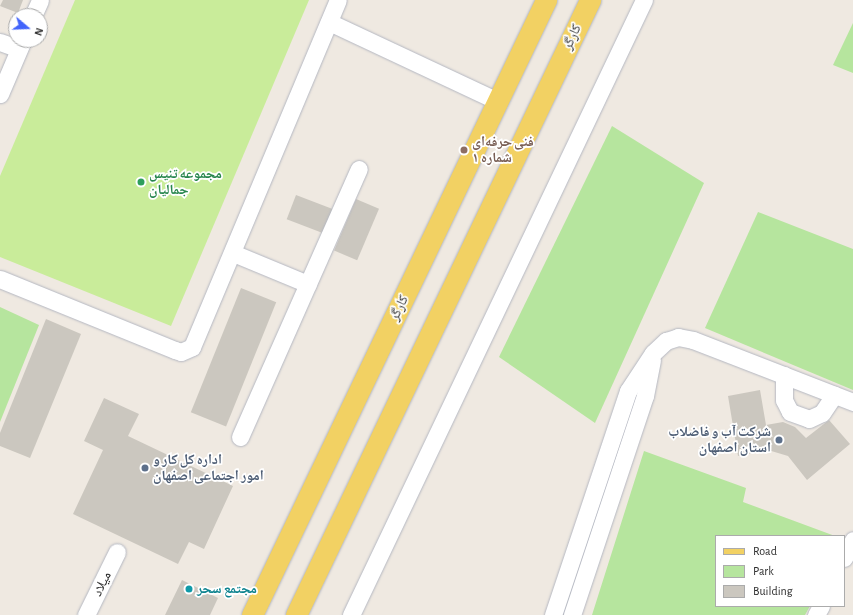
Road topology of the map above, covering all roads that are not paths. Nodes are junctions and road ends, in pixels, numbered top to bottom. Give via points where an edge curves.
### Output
1 (338, 0) edge
2 (546, 0) edge
3 (590, 0) edge
4 (644, 0) edge
5 (329, 22) junction
6 (20, 48) edge
7 (0, 94) edge
8 (498, 101) junction
9 (359, 169) dead end
10 (233, 253) junction
11 (0, 278) edge
12 (308, 284) junction
13 (653, 353) junction
14 (784, 375) junction
15 (834, 394) junction
16 (853, 402) edge
17 (240, 437) dead end
18 (853, 540) edge
19 (117, 552) dead end
20 (845, 556) edge
21 (86, 615) edge
22 (252, 615) edge
23 (296, 615) edge
24 (351, 615) edge
25 (553, 615) edge
26 (572, 615) edge

1 - 5 street
2 - 8 main road, کارگر
3 - 23 main road, کارگر
4 - 24 street
5 - 8 street
5 - 10 street
6 - 7 street
8 - 22 main road, کارگر
9 - 12 street
10 - 11 street via 195,342 181,352
10 - 12 street
12 - 17 street
13 - 14 street via 666,340 686,337
13 - 25 street via 628,391
13 - 26 street via 645,396
14 - 15 street
14 - 15 street via 784,400 790,412 809,419 822,413
15 - 16 street
18 - 20 street
19 - 21 street, میلاد

